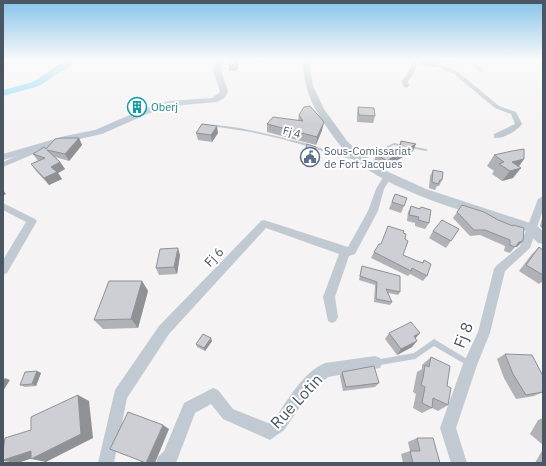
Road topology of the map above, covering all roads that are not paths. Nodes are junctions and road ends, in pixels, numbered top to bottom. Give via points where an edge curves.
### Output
1 (221, 82) edge
2 (309, 82) edge
3 (404, 82) edge
4 (467, 82) edge
5 (406, 86) dead end
6 (218, 126) edge
7 (497, 136) dead end
8 (34, 148) junction
9 (426, 150) dead end
10 (3, 157) edge
11 (361, 160) junction
12 (3, 165) edge
13 (388, 176) junction
14 (543, 199) edge
15 (3, 206) edge
16 (531, 228) junction
17 (543, 239) edge
18 (345, 252) junction
19 (3, 270) edge
20 (332, 317) dead end
21 (375, 363) joint
22 (470, 364) junction
23 (106, 463) edge
24 (164, 463) edge
25 (459, 463) edge

1 - 8 main road via 224,92 214,100 171,103 98,132
2 - 11 street via 315,104 347,148
3 - 5 street
4 - 7 street via 497,107 514,113 518,124 516,127
6 - 11 lane, Fj 4 via 242,129 304,144 345,158
8 - 10 main road
8 - 12 street via 33,151
9 - 11 lane via 394,144
11 - 13 street
13 - 16 street via 427,193
13 - 18 street via 373,212 351,252
14 - 16 street, Fj 8
15 - 19 street via 32,221
16 - 17 street
16 - 22 street, Fj 8 via 525,248 500,269 484,333
18 - 20 street via 328,297
18 - 23 street, Fj 6 via 264,224 164,330 120,395
21 - 22 lane, Rue Lotin via 415,356 434,342
21 - 24 street, Rue Lotin via 325,370 303,390 279,425 270,432 228,414 212,395 189,408 170,457
22 - 25 street, Fj 8 via 448,428

